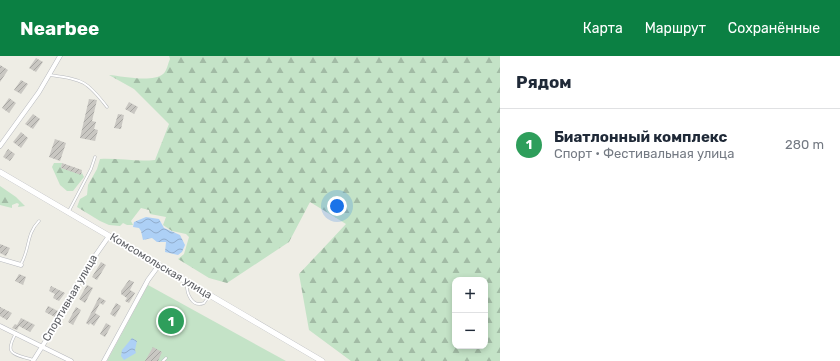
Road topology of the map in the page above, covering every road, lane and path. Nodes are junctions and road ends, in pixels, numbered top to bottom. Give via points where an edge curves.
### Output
1 (60, 56) edge
2 (49, 75) junction
3 (107, 107) dead end
4 (0, 146) edge
5 (95, 156) dead end
6 (0, 172) edge
7 (68, 212) junction
8 (39, 221) dead end
9 (109, 236) junction
10 (0, 259) edge
11 (21, 265) joint
12 (159, 265) junction
13 (187, 282) junction
14 (210, 295) junction
15 (0, 326) edge
16 (16, 334) junction
17 (42, 347) junction
18 (166, 358) dead end
19 (34, 361) edge
20 (71, 361) edge
21 (104, 361) edge
22 (163, 361) edge
23 (322, 361) edge

1 - 2 street
2 - 3 lane via 79,79 95,91
2 - 4 street
5 - 7 lane via 91,169
6 - 7 main road, Комсомольская улица
7 - 9 main road, Комсомольская улица
8 - 11 lane via 30,233 27,252
9 - 12 main road, Комсомольская улица
9 - 17 street, Спортивная улица via 86,269
10 - 11 street
12 - 13 main road, Комсомольская улица
12 - 21 street via 148,280
13 - 14 main road, Комсомольская улица
13 - 14 lane via 187,294 197,304 204,303
14 - 23 main road, Комсомольская улица
15 - 16 street
16 - 17 street
16 - 19 lane via 10,345 11,352 15,356
17 - 19 street, Спортивная улица
17 - 20 street
18 - 22 lane

